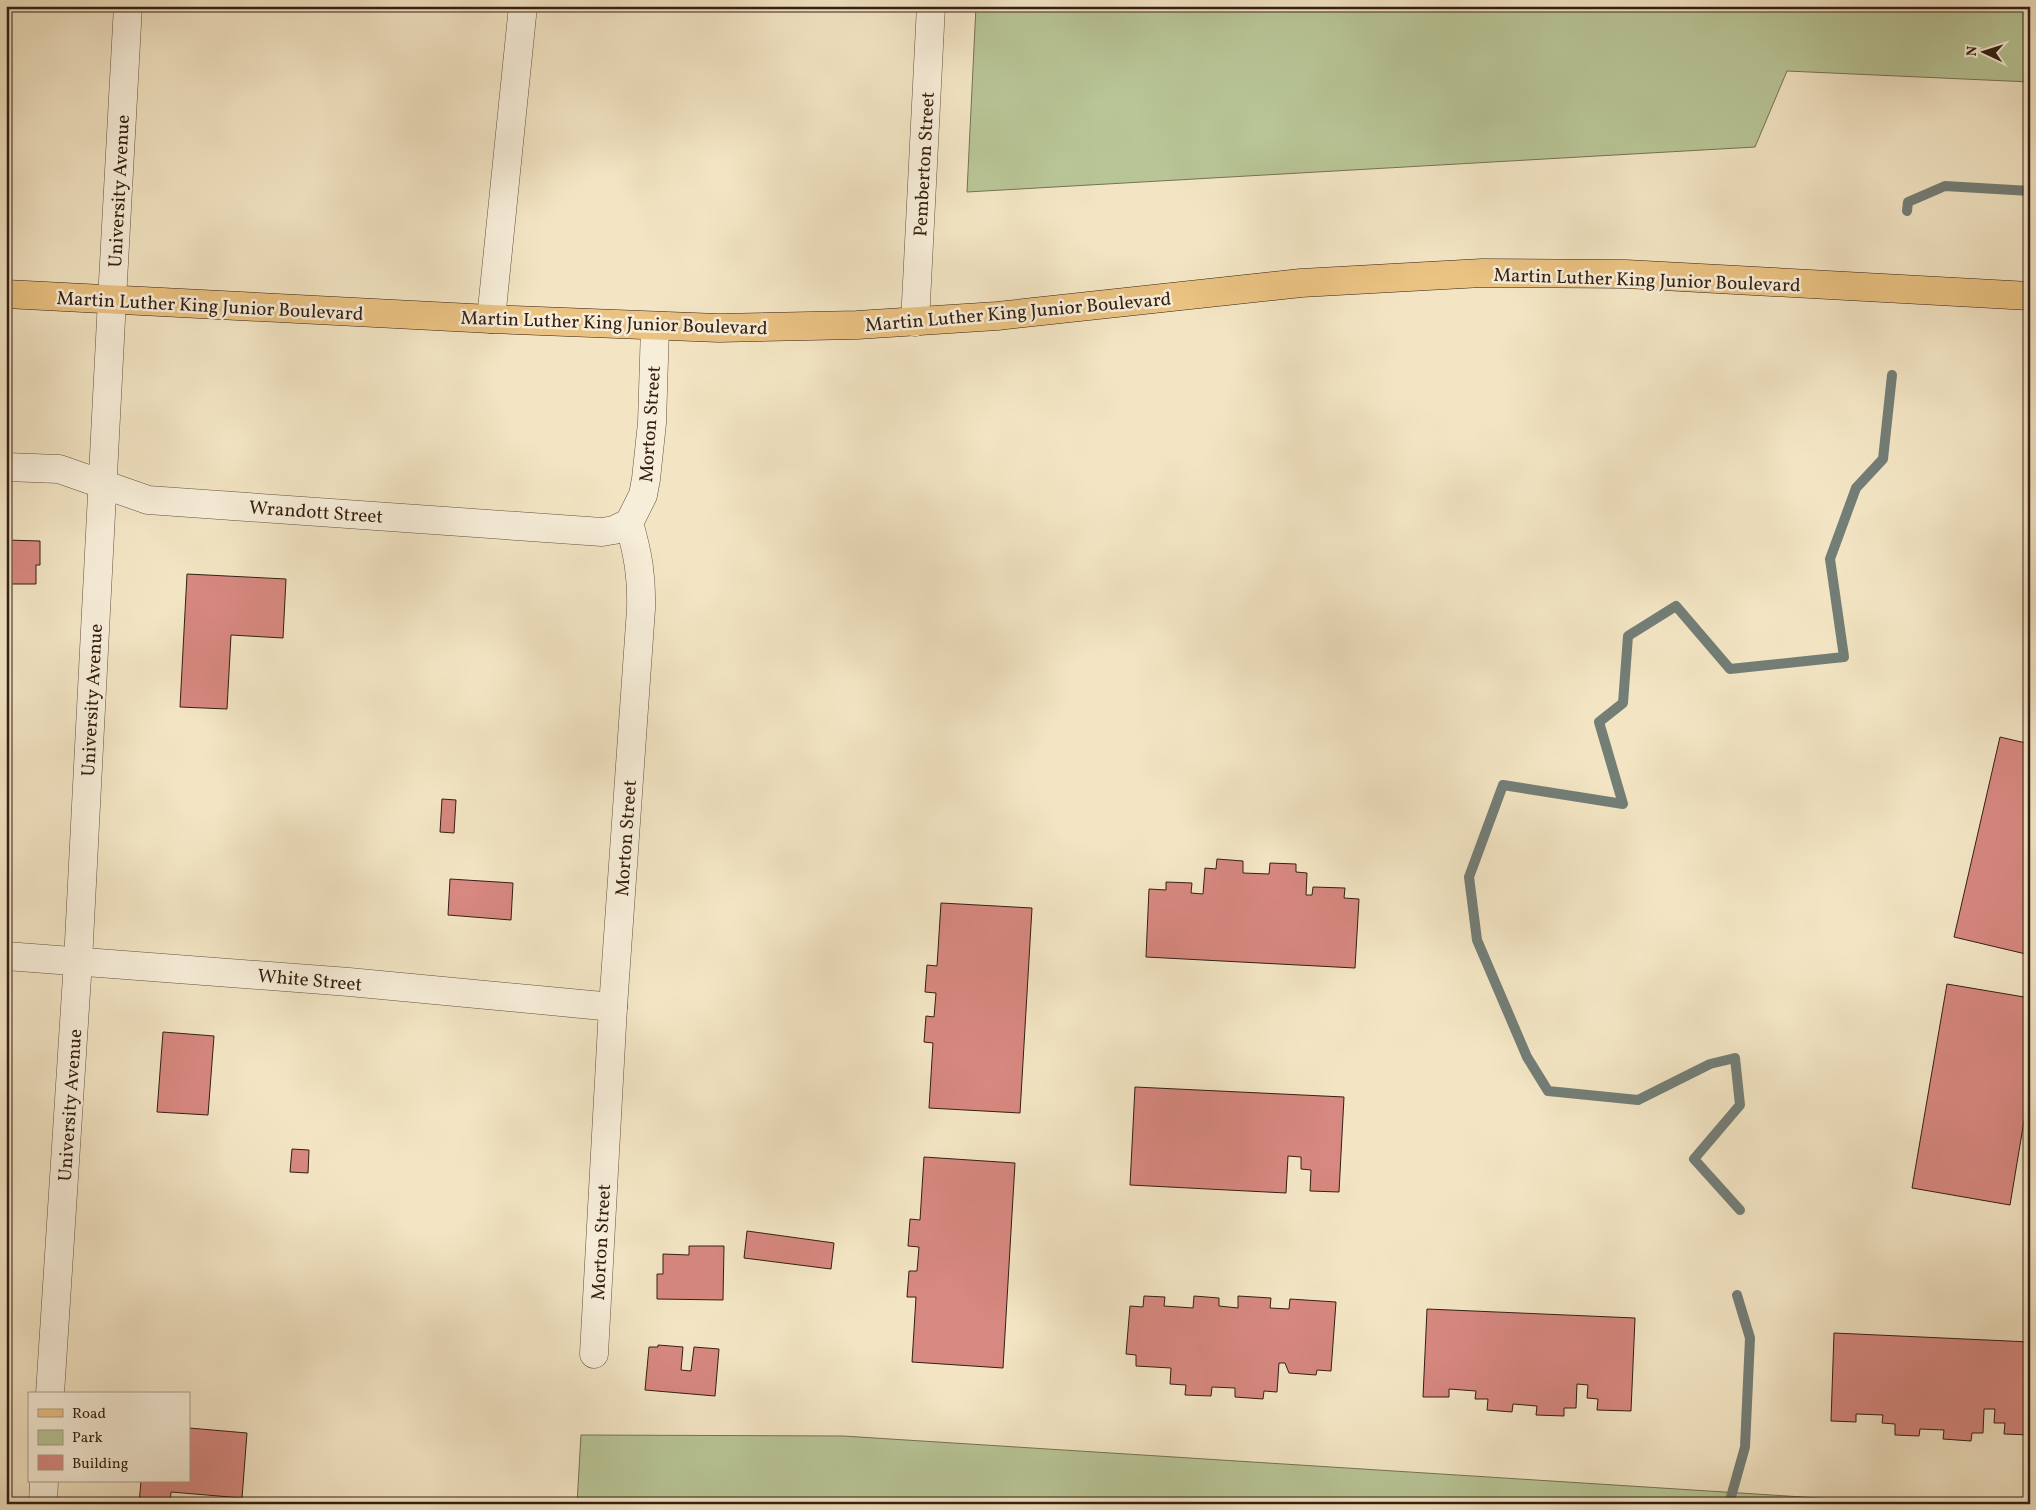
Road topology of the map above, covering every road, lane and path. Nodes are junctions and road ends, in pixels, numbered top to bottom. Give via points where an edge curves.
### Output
1 (128, 6) edge
2 (523, 6) edge
3 (931, 6) edge
4 (6, 294) edge
5 (2030, 296) edge
6 (112, 300) junction
7 (491, 319) junction
8 (915, 322) junction
9 (655, 327) junction
10 (6, 467) edge
11 (101, 483) junction
12 (629, 523) junction
13 (6, 956) edge
14 (78, 961) junction
15 (613, 1007) junction
16 (594, 1354) dead end
17 (50, 1392) edge
18 (44, 1482) edge
19 (43, 1504) edge

1 - 6 street, University Avenue
2 - 7 street
3 - 8 street, Pemberton Street
4 - 6 main road, Martin Luther King Junior Boulevard
5 - 8 main road, Martin Luther King Junior Boulevard via 1626,274 1482,273 1301,283
6 - 7 main road, Martin Luther King Junior Boulevard
6 - 11 street, University Avenue
7 - 9 main road, Martin Luther King Junior Boulevard
8 - 9 main road, Martin Luther King Junior Boulevard via 792,327
9 - 12 street, Morton Street via 652,423 646,480 643,495
10 - 11 street, Wrandott Street via 59,469
11 - 12 street, Wrandott Street via 148,500 602,532
11 - 14 street, University Avenue
12 - 15 street, Morton Street via 638,554 642,600
13 - 14 street, White Street
14 - 15 street, White Street
14 - 17 street, University Avenue
15 - 16 street, Morton Street
18 - 19 street

